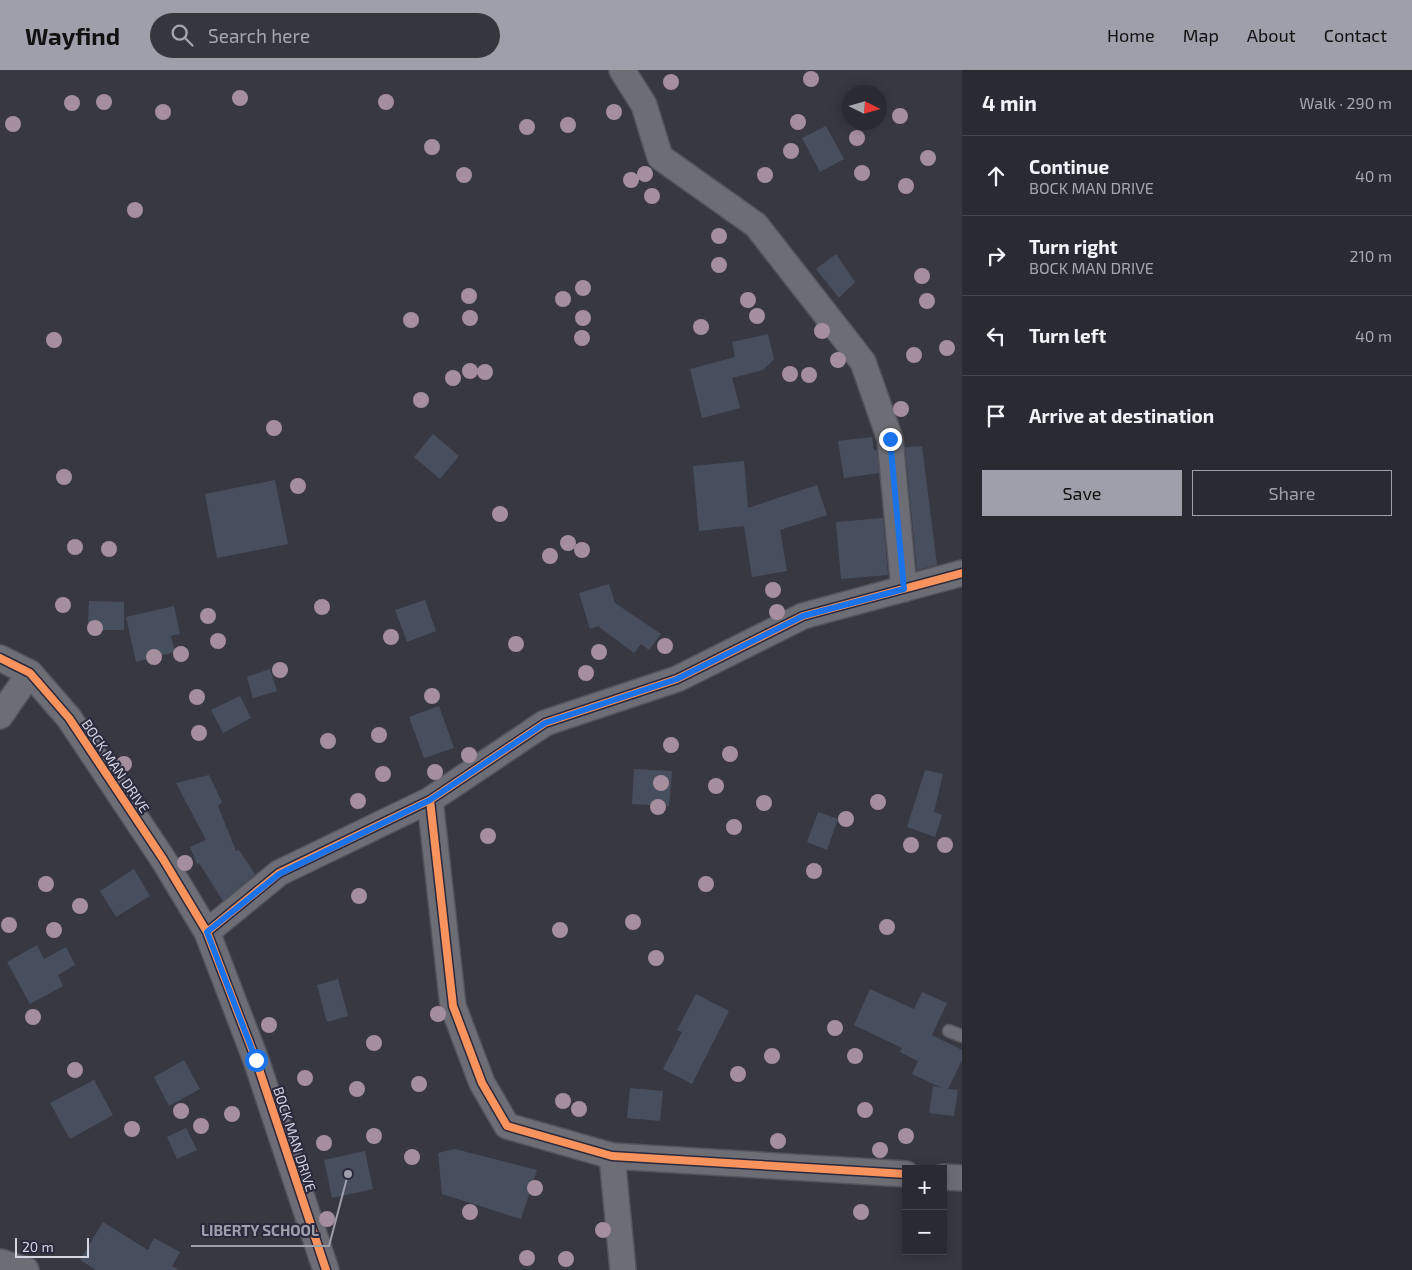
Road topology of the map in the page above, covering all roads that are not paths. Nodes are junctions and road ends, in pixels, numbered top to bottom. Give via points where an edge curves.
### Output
1 (622, 70) edge
2 (962, 573) edge
3 (904, 589) junction
4 (0, 658) edge
5 (30, 673) junction
6 (0, 716) edge
7 (430, 800) junction
8 (207, 932) junction
9 (949, 1030) dead end
10 (962, 1036) edge
11 (612, 1156) junction
12 (902, 1174) edge
13 (947, 1177) edge
14 (962, 1178) edge
15 (0, 1262) edge
16 (26, 1270) edge
17 (326, 1270) edge
18 (624, 1270) edge

1 - 3 street via 644,105 660,156 756,225 862,362 890,439
2 - 3 street
3 - 7 street via 803,616 677,679 545,723
4 - 5 street, BOCK MAN DRIVE
5 - 6 street
5 - 8 street, BOCK MAN DRIVE via 69,718 163,859
7 - 8 street via 279,874
7 - 11 street via 453,1006 482,1083 507,1126
8 - 17 street, BOCK MAN DRIVE via 256,1060
9 - 10 lane
11 - 12 street
11 - 18 street
13 - 14 street
15 - 16 street

